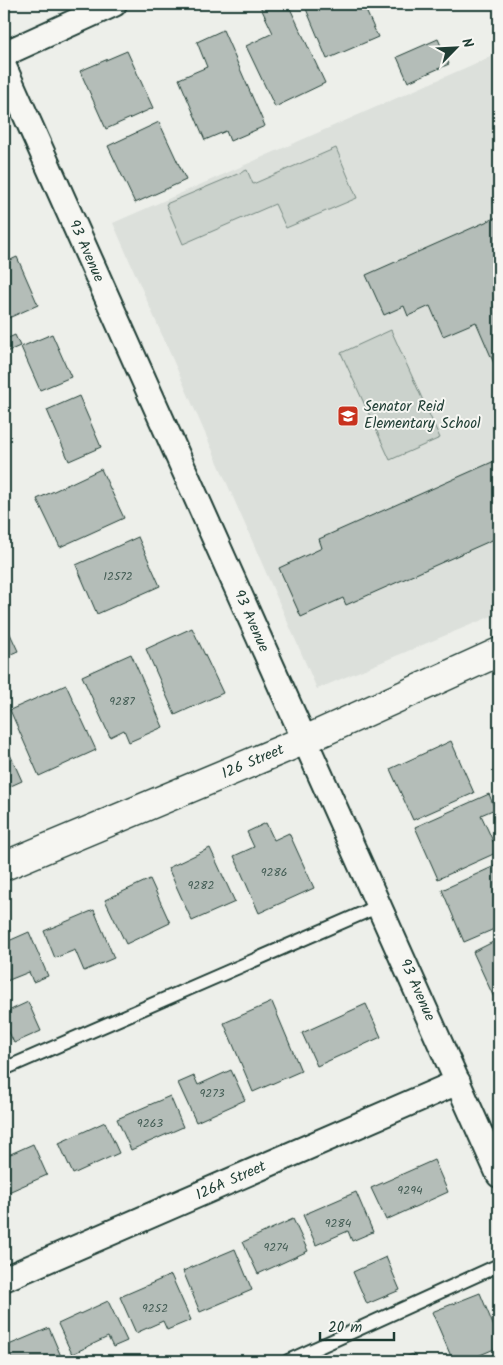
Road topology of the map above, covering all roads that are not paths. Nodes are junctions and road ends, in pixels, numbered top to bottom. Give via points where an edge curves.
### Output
1 (114, 4) edge
2 (4, 54) edge
3 (4, 67) edge
4 (499, 652) edge
5 (305, 740) junction
6 (4, 866) edge
7 (379, 906) junction
8 (4, 1070) edge
9 (458, 1082) junction
10 (499, 1175) edge
11 (499, 1264) edge
12 (4, 1279) edge
13 (288, 1361) edge

1 - 2 street
3 - 5 street, 93 Avenue
4 - 5 street, 126 Street
5 - 6 street, 126 Street
5 - 7 street, 93 Avenue
7 - 8 lane
7 - 9 street, 93 Avenue
9 - 10 street, 93 Avenue
9 - 12 street, 126A Street
11 - 13 lane

